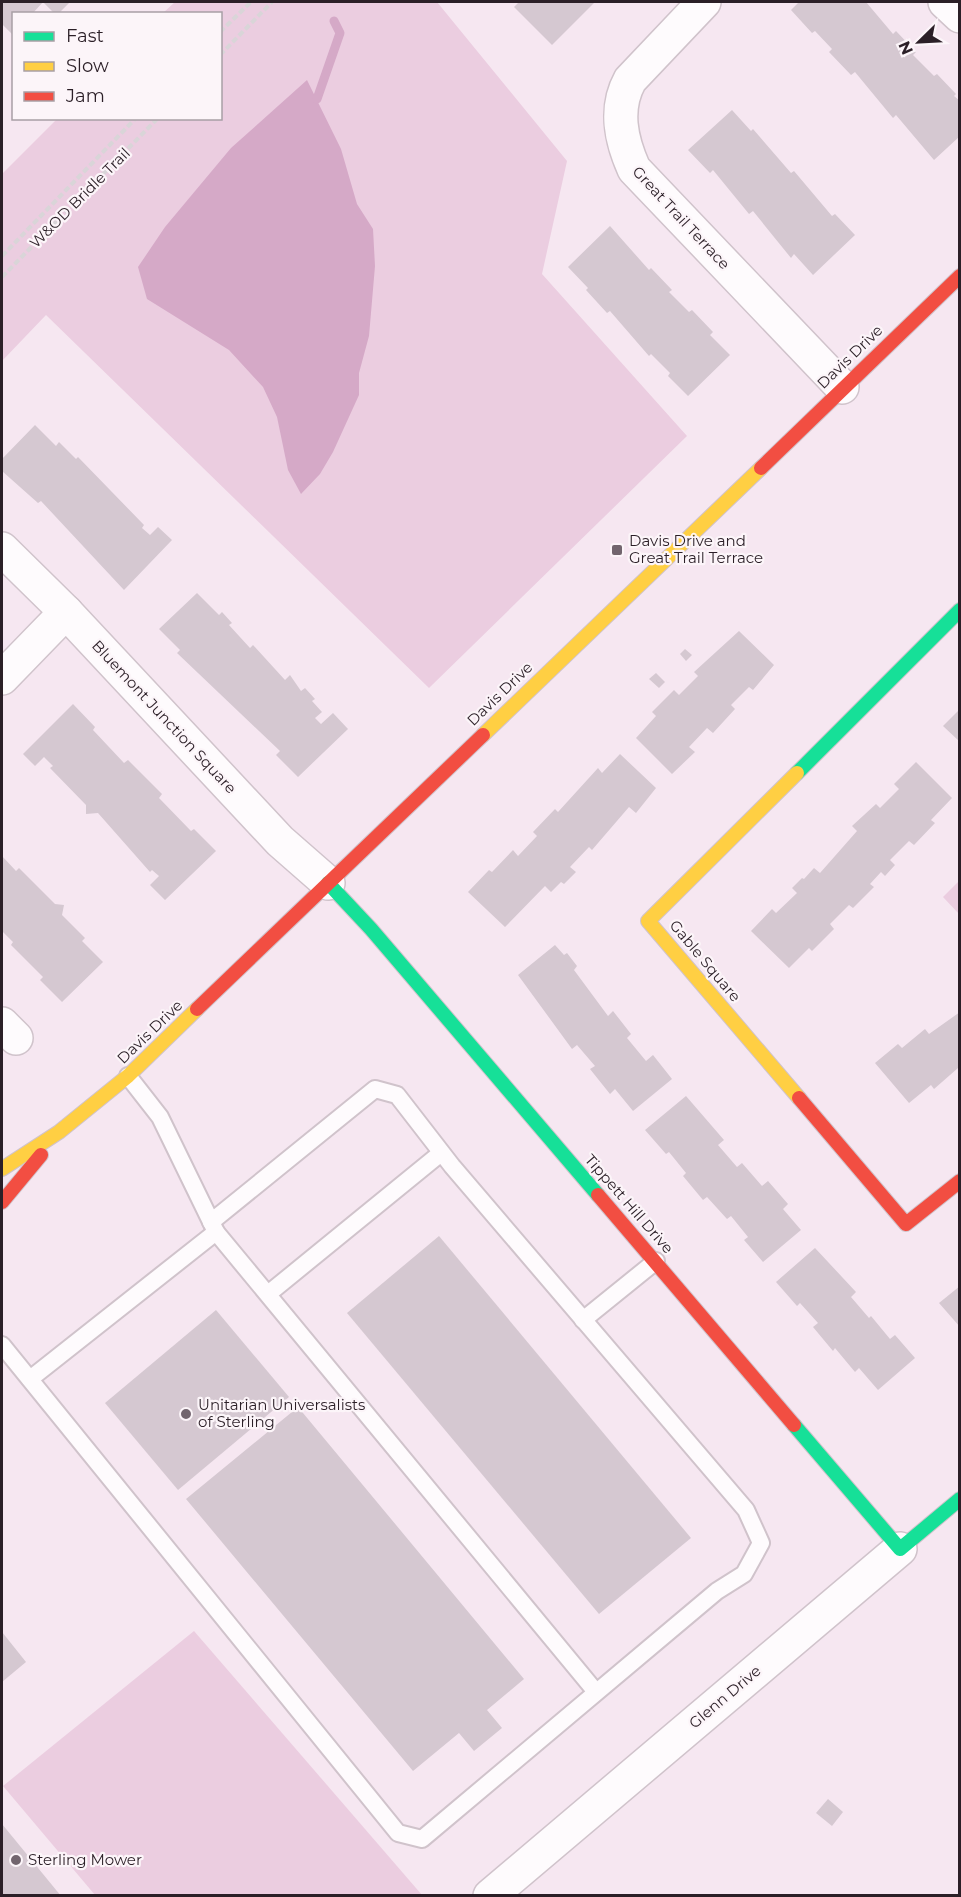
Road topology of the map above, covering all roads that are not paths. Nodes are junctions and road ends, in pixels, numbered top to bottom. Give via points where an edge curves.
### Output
1 (704, 2) edge
2 (945, 2) edge
3 (960, 16) edge
4 (960, 276) edge
5 (842, 387) junction
6 (2, 549) edge
7 (960, 610) edge
8 (66, 612) junction
9 (2, 678) edge
10 (328, 883) junction
11 (128, 1077) junction
12 (59, 1132) junction
13 (441, 1153) junction
14 (2, 1169) edge
15 (960, 1181) edge
16 (2, 1202) edge
17 (214, 1227) junction
18 (656, 1261) junction
19 (268, 1294) junction
20 (584, 1320) junction
21 (2, 1345) edge
22 (30, 1379) junction
23 (960, 1499) edge
24 (900, 1549) junction
25 (596, 1692) junction
26 (490, 1896) edge

1 - 5 street, Great Trail Terrace via 630,80 622,94 621,125 626,151 634,169
2 - 3 street
4 - 5 street, Davis Drive
5 - 10 street, Davis Drive
6 - 8 street, Bluemont Junction Square
7 - 15 street, Gable Square via 648,921 906,1224
8 - 9 street
8 - 10 street, Bluemont Junction Square via 280,841
10 - 11 street, Davis Drive
10 - 18 street, Tippett Hill Drive
11 - 12 street, Davis Drive
11 - 17 lane via 159,1118
12 - 14 street, Davis Drive
12 - 16 street, Davis Drive
13 - 17 lane via 397,1095 375,1089
13 - 19 lane
13 - 20 lane
17 - 19 lane
17 - 22 lane
18 - 20 lane
18 - 24 street, Tippett Hill Drive
19 - 25 lane
20 - 25 lane via 746,1510 761,1543 744,1574
21 - 22 lane
22 - 25 lane via 398,1833 422,1839
23 - 24 street, Glenn Drive
24 - 26 street, Glenn Drive

